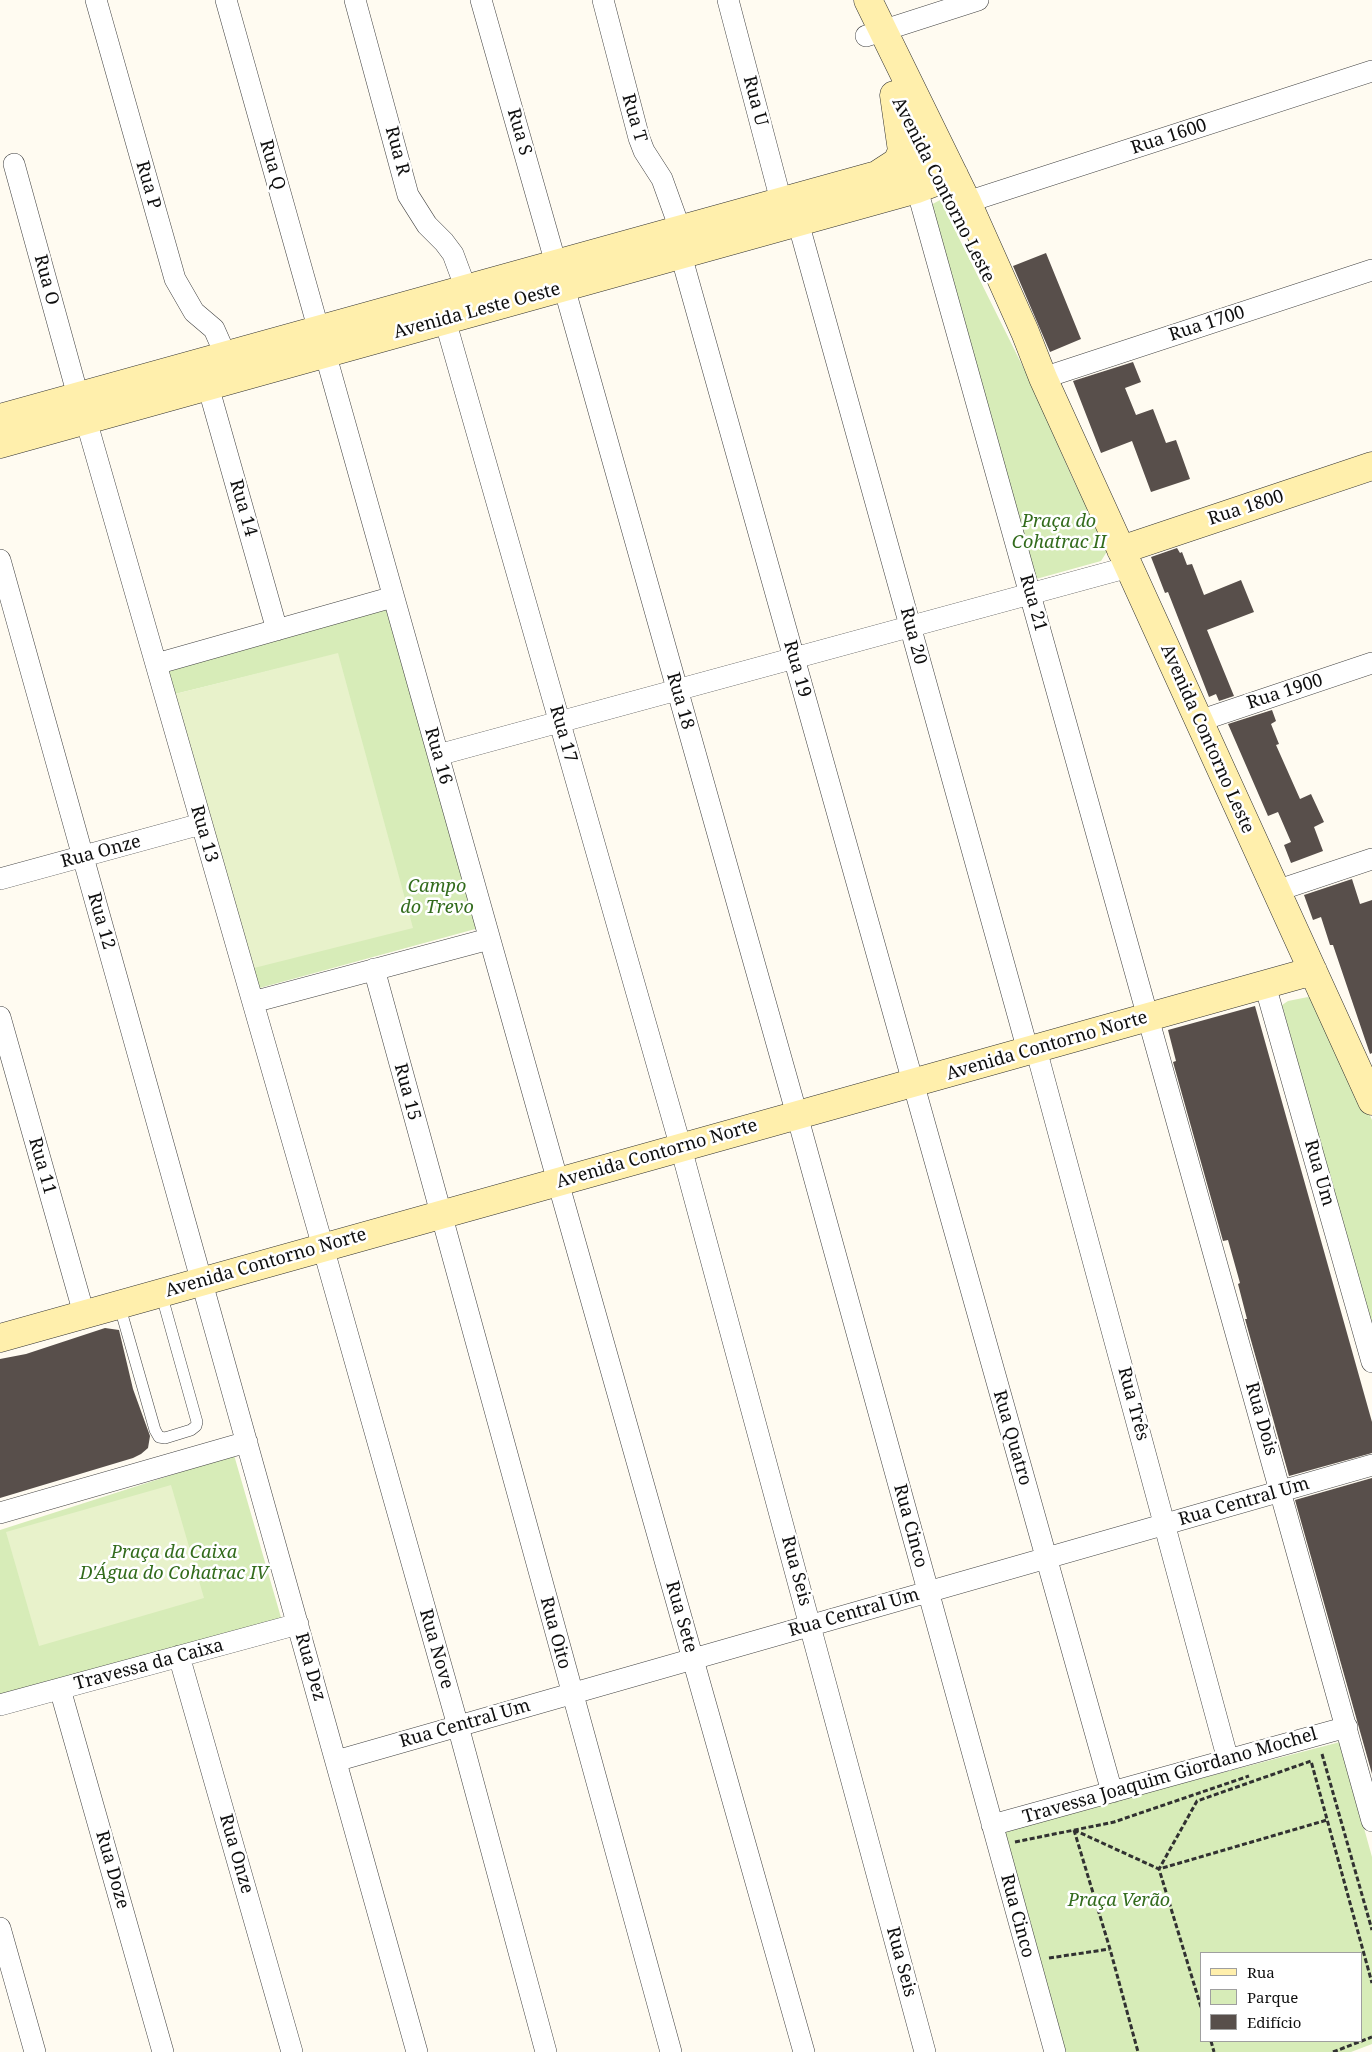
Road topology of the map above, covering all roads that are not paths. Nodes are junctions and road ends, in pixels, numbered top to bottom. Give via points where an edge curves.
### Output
1 (96, 0) edge
2 (226, 0) edge
3 (355, 0) edge
4 (481, 0) edge
5 (603, 0) edge
6 (728, 0) edge
7 (849, 0) edge
8 (868, 0) edge
9 (978, 0) edge
10 (874, 32) junction
11 (1372, 71) edge
12 (894, 95) junction
13 (14, 164) dead end
14 (935, 171) junction
15 (877, 175) junction
16 (781, 201) junction
17 (967, 202) junction
18 (798, 222) junction
19 (681, 242) junction
20 (1372, 270) edge
21 (560, 276) junction
22 (466, 289) junction
23 (445, 320) junction
24 (322, 342) junction
25 (226, 356) junction
26 (1043, 378) junction
27 (208, 386) junction
28 (82, 408) junction
29 (0, 418) edge
30 (0, 444) edge
31 (1372, 466) edge
32 (1125, 559) junction
33 (0, 560) edge
34 (1031, 594) junction
35 (394, 597) junction
36 (911, 627) junction
37 (277, 630) junction
38 (794, 658) junction
39 (1372, 663) edge
40 (156, 664) junction
41 (677, 690) junction
42 (1199, 720) junction
43 (559, 722) junction
44 (438, 755) junction
45 (201, 824) junction
46 (83, 856) junction
47 (1372, 859) edge
48 (0, 879) edge
49 (1276, 891) junction
50 (489, 939) junction
51 (374, 969) junction
52 (1313, 971) junction
53 (1265, 985) junction
54 (253, 1002) junction
55 (0, 1017) edge
56 (1148, 1017) junction
57 (1032, 1050) junction
58 (1364, 1063) edge
59 (912, 1083) junction
60 (1372, 1100) edge
61 (797, 1115) junction
62 (681, 1148) junction
63 (558, 1182) junction
64 (441, 1215) junction
65 (323, 1247) junction
66 (202, 1281) junction
67 (161, 1292) junction
68 (119, 1304) junction
69 (84, 1314) junction
70 (0, 1338) edge
71 (1372, 1362) edge
72 (247, 1442) junction
73 (1372, 1465) edge
74 (1282, 1491) junction
75 (0, 1513) edge
76 (1165, 1524) junction
77 (1046, 1558) junction
78 (928, 1592) junction
79 (298, 1624) junction
80 (810, 1626) junction
81 (179, 1656) junction
82 (693, 1659) junction
83 (60, 1689) junction
84 (572, 1694) junction
85 (0, 1706) edge
86 (458, 1726) junction
87 (1347, 1727) junction
88 (1228, 1760) junction
89 (336, 1761) junction
90 (1112, 1792) junction
91 (1372, 1821) edge
92 (992, 1825) junction
93 (0, 1928) edge
94 (35, 2052) edge
95 (163, 2052) edge
96 (292, 2052) edge
97 (417, 2052) edge
98 (546, 2052) edge
99 (670, 2052) edge
100 (804, 2052) edge
101 (925, 2052) edge
102 (1055, 2052) edge

1 - 25 street, Rua P via 175,279 194,312 214,329
2 - 24 street, Rua Q
3 - 22 street, Rua R via 408,195 427,225 453,254
4 - 21 street, Rua S
5 - 19 street, Rua T via 639,138 662,179
6 - 16 street, Rua U
7 - 10 main road, Avenida Contorno Leste
8 - 10 main road, Avenida Contorno Leste
9 - 10 street
10 - 12 main road, Avenida Contorno Leste
10 - 14 main road, Avenida Contorno Leste
11 - 17 street, Rua 1600
12 - 14 main road, Avenida Contorno Leste
12 - 15 main road via 902,151 897,162
13 - 28 street, Rua O
14 - 15 main road, Avenida Leste Oeste
14 - 17 main road, Avenida Contorno Leste
14 - 18 main road, Avenida Leste Oeste
14 - 26 main road, Avenida Contorno Leste via 1018,336
14 - 34 street, Rua 21
15 - 16 main road, Avenida Leste Oeste
16 - 19 main road, Avenida Leste Oeste
17 - 26 main road, Avenida Contorno Leste
18 - 19 main road, Avenida Leste Oeste
18 - 36 street, Rua 20
19 - 21 main road, Avenida Leste Oeste
19 - 38 street, Rua 19
20 - 26 street, Rua 1700
21 - 22 main road, Avenida Leste Oeste
21 - 23 main road, Avenida Leste Oeste
21 - 41 street, Rua 18
22 - 24 main road, Avenida Leste Oeste
23 - 24 main road, Avenida Leste Oeste
23 - 43 street, Rua 17
24 - 25 main road, Avenida Leste Oeste
24 - 27 main road, Avenida Leste Oeste
24 - 35 street, Rua 16
25 - 28 main road, Avenida Leste Oeste
26 - 32 main road, Avenida Contorno Leste
27 - 28 main road, Avenida Leste Oeste
27 - 37 street, Rua 14
28 - 29 main road, Avenida Leste Oeste
28 - 30 main road, Avenida Leste Oeste
28 - 40 street, Rua 13
31 - 32 main road, Rua 1800
32 - 34 street
32 - 42 main road, Avenida Contorno Leste
33 - 46 street, Rua 12
34 - 36 street
34 - 56 street, Rua 21
35 - 37 street
35 - 44 street, Rua 16
36 - 38 street
36 - 57 street, Rua 20
37 - 40 street
38 - 41 street
38 - 59 street, Rua 19
39 - 42 street, Rua 1900
40 - 45 street, Rua 13
41 - 43 street
41 - 61 street, Rua 18
42 - 49 main road, Avenida Contorno Leste
43 - 44 street
43 - 62 street, Rua 17
44 - 50 street, Rua 16
45 - 46 street, Rua Onze
45 - 54 street, Rua 13
46 - 48 street, Rua Onze
46 - 66 street, Rua 12
47 - 49 street
49 - 52 main road, Avenida Contorno Leste
50 - 51 street
50 - 63 street, Rua 16
51 - 54 street
51 - 64 street, Rua 15
52 - 53 main road, Avenida Contorno Norte
52 - 58 main road, Avenida Contorno Leste
53 - 56 main road, Avenida Contorno Norte
53 - 71 street, Rua Um
54 - 65 street, Rua 13
55 - 69 street, Rua 11
56 - 57 main road, Avenida Contorno Norte
56 - 74 street, Rua Dois
57 - 59 main road, Avenida Contorno Norte
57 - 76 street, Rua Três
58 - 60 main road, Avenida Contorno Leste
59 - 61 main road, Avenida Contorno Norte
59 - 77 street, Rua Quatro
61 - 62 main road, Avenida Contorno Norte
61 - 78 street, Rua Cinco
62 - 63 main road, Avenida Contorno Norte
62 - 80 street, Rua Seis
63 - 64 main road, Avenida Contorno Norte
63 - 82 street, Rua Sete
64 - 65 main road, Avenida Contorno Norte
64 - 84 street, Rua Oito
65 - 66 main road, Avenida Contorno Norte
65 - 86 street, Rua Nove
66 - 67 main road, Avenida Contorno Norte
66 - 72 street, Rua Dez
67 - 68 main road, Avenida Contorno Norte
67 - 68 lane via 197,1422 191,1430 165,1438 159,1437 155,1430
68 - 69 main road, Avenida Contorno Norte
69 - 70 main road, Avenida Contorno Norte
72 - 75 street
72 - 79 street, Rua Dez
73 - 74 street, Rua Central Um
74 - 76 street, Rua Central Um
74 - 87 street, Rua Dois
76 - 77 street, Rua Central Um
76 - 88 street, Rua Três
77 - 78 street, Rua Central Um
77 - 90 street, Rua Quatro
78 - 80 street, Rua Central Um
78 - 92 street, Rua Cinco
79 - 81 street, Travessa da Caixa
79 - 89 street, Rua Dez
80 - 82 street, Rua Central Um
80 - 101 street, Rua Seis
81 - 83 street, Travessa da Caixa
81 - 96 street, Rua Onze
82 - 84 street, Rua Central Um
82 - 100 street, Rua Sete
83 - 85 street, Travessa da Caixa
83 - 95 street, Rua Doze
84 - 86 street, Rua Central Um
84 - 99 street, Rua Oito
86 - 89 street, Rua Central Um
86 - 98 street, Rua Nove
87 - 88 street, Travessa Joaquim Giordano Mochel
87 - 91 street, Rua Dois
88 - 90 street, Travessa Joaquim Giordano Mochel
89 - 97 street, Rua Dez
90 - 92 street, Travessa Joaquim Giordano Mochel
92 - 102 street, Rua Cinco
93 - 94 street

